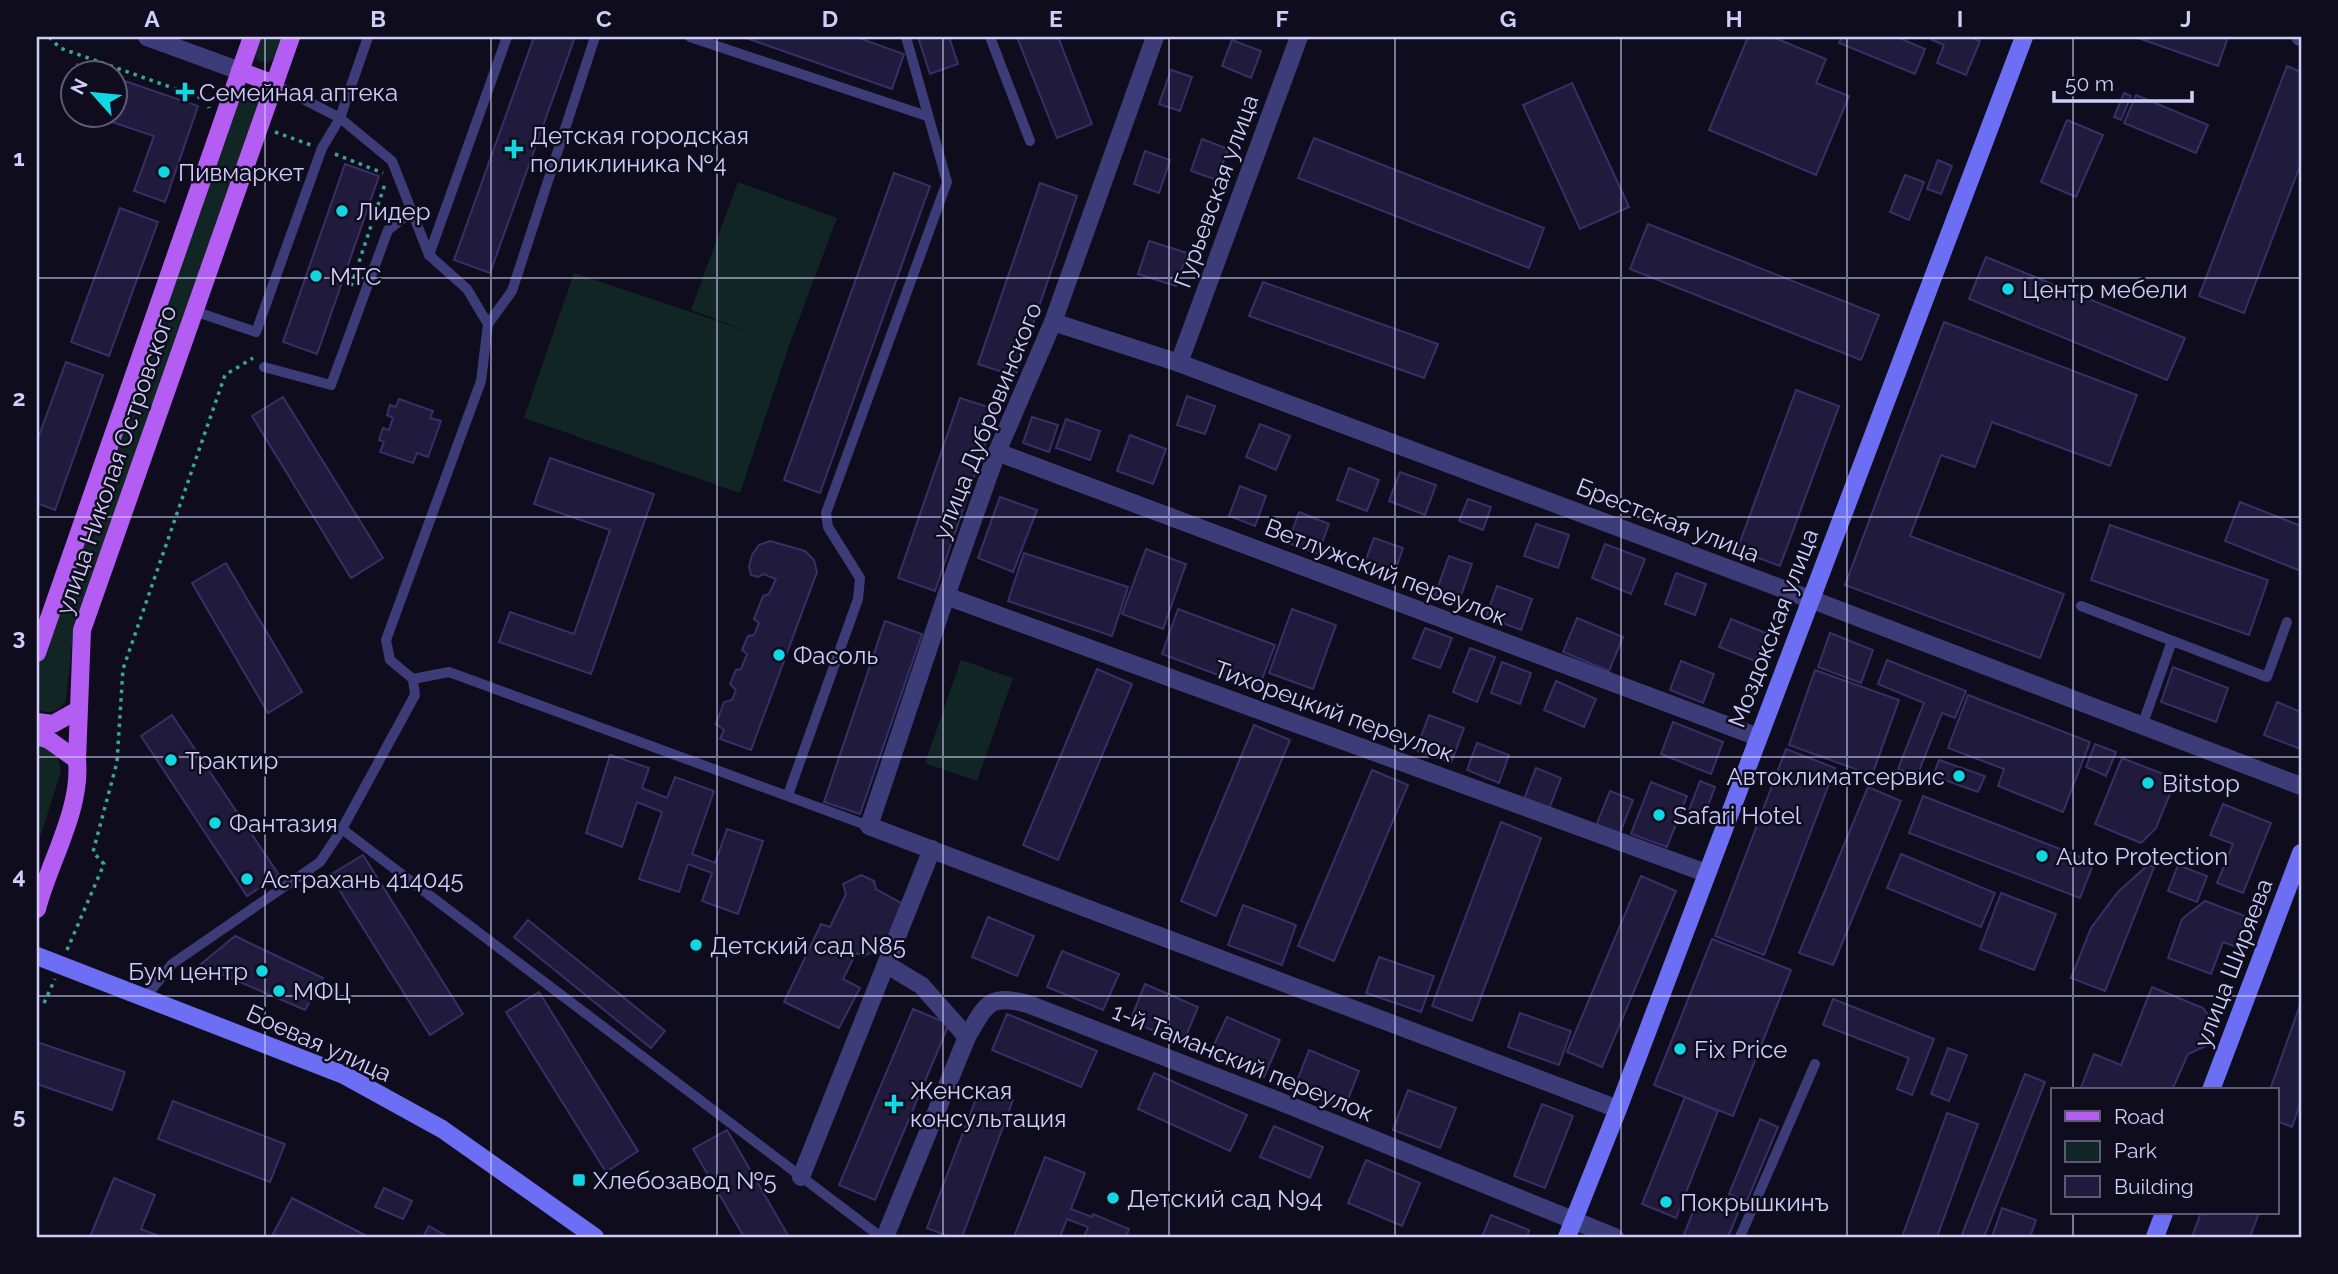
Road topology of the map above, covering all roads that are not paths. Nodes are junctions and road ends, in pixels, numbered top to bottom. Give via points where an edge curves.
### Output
1 (147, 37) edge
2 (252, 37) edge
3 (291, 37) edge
4 (368, 37) edge
5 (507, 37) edge
6 (594, 37) edge
7 (690, 37) edge
8 (906, 37) edge
9 (990, 37) edge
10 (1155, 37) edge
11 (1299, 37) edge
12 (2024, 37) edge
13 (240, 71) junction
14 (274, 84) junction
15 (928, 116) junction
16 (341, 118) junction
17 (1030, 141) dead end
18 (411, 212) junction
19 (429, 256) junction
20 (194, 311) junction
21 (1053, 322) junction
22 (488, 324) junction
23 (1179, 363) junction
24 (264, 367) dead end
25 (997, 452) junction
26 (946, 596) junction
27 (1810, 599) junction
28 (2081, 606) dead end
29 (2287, 622) dead end
30 (2172, 641) junction
31 (37, 653) edge
32 (412, 680) junction
33 (78, 710) junction
34 (37, 723) edge
35 (2142, 726) junction
36 (37, 736) edge
37 (1758, 737) junction
38 (77, 760) junction
39 (2301, 786) edge
40 (788, 795) junction
41 (869, 826) junction
42 (342, 829) junction
43 (932, 849) junction
44 (2301, 853) edge
45 (1706, 873) junction
46 (37, 909) edge
47 (37, 956) edge
48 (886, 964) junction
49 (145, 998) junction
50 (967, 1037) junction
51 (1815, 1064) dead end
52 (2212, 1088) edge
53 (1618, 1109) junction
54 (802, 1177) junction
55 (2164, 1214) edge
56 (1570, 1229) edge
57 (574, 1230) edge
58 (595, 1237) edge
59 (883, 1237) edge
60 (1615, 1237) edge
61 (1740, 1237) edge
62 (2155, 1237) edge

1 - 13 street
2 - 13 main road, улица Николая Островского
3 - 14 main road, улица Николая Островского
4 - 16 lane
5 - 19 lane
6 - 22 lane via 512,292
7 - 15 lane
8 - 15 lane
9 - 17 lane
10 - 21 street, улица Дубровинского
11 - 23 street, Гурьевская улица
12 - 27 main road, Моздокская улица
13 - 14 main road
13 - 31 main road, улица Николая Островского
14 - 16 lane
14 - 20 main road, улица Николая Островского
15 - 40 lane via 947,182 826,513 828,527 860,578 858,599
16 - 18 lane via 392,161
16 - 20 lane via 322,148 256,332
18 - 19 lane
18 - 24 lane via 388,230 331,385
19 - 22 lane via 467,289
20 - 33 main road, улица Николая Островского via 82,630
21 - 23 street, Брестская улица
21 - 25 street, улица Дубровинского
22 - 32 lane via 481,381 387,640 390,660
23 - 27 street, Брестская улица
25 - 26 street, улица Дубровинского
25 - 37 street, Ветлужский переулок
26 - 41 street, улица Дубровинского
26 - 45 street, Тихорецкий переулок
27 - 35 street, Брестская улица
27 - 37 main road, Моздокская улица
28 - 30 lane
29 - 30 lane via 2267,677
30 - 35 lane
32 - 40 lane via 449,672
32 - 42 lane via 415,695
33 - 34 main road via 53,723
33 - 38 main road, улица Николая Островского
35 - 39 street, Брестская улица
36 - 38 main road
37 - 45 main road, Моздокская улица
38 - 46 main road, улица Николая Островского via 75,797
40 - 41 lane
41 - 43 street
42 - 49 lane via 320,862 172,964
42 - 54 lane
43 - 48 street
43 - 53 street
44 - 52 main road, улица Ширяева
45 - 53 main road, Моздокская улица
47 - 49 main road, Боевая улица
48 - 50 street via 922,986
48 - 54 street
49 - 57 main road, Боевая улица via 344,1075 442,1129
50 - 56 street, 1-й Таманский переулок via 982,1011 995,1001 1028,1004 1271,1098
50 - 59 street
51 - 61 lane
53 - 56 main road, Моздокская улица
54 - 59 lane
55 - 62 main road
56 - 60 street, 1-й Таманский переулок
57 - 58 main road, Боевая улица

